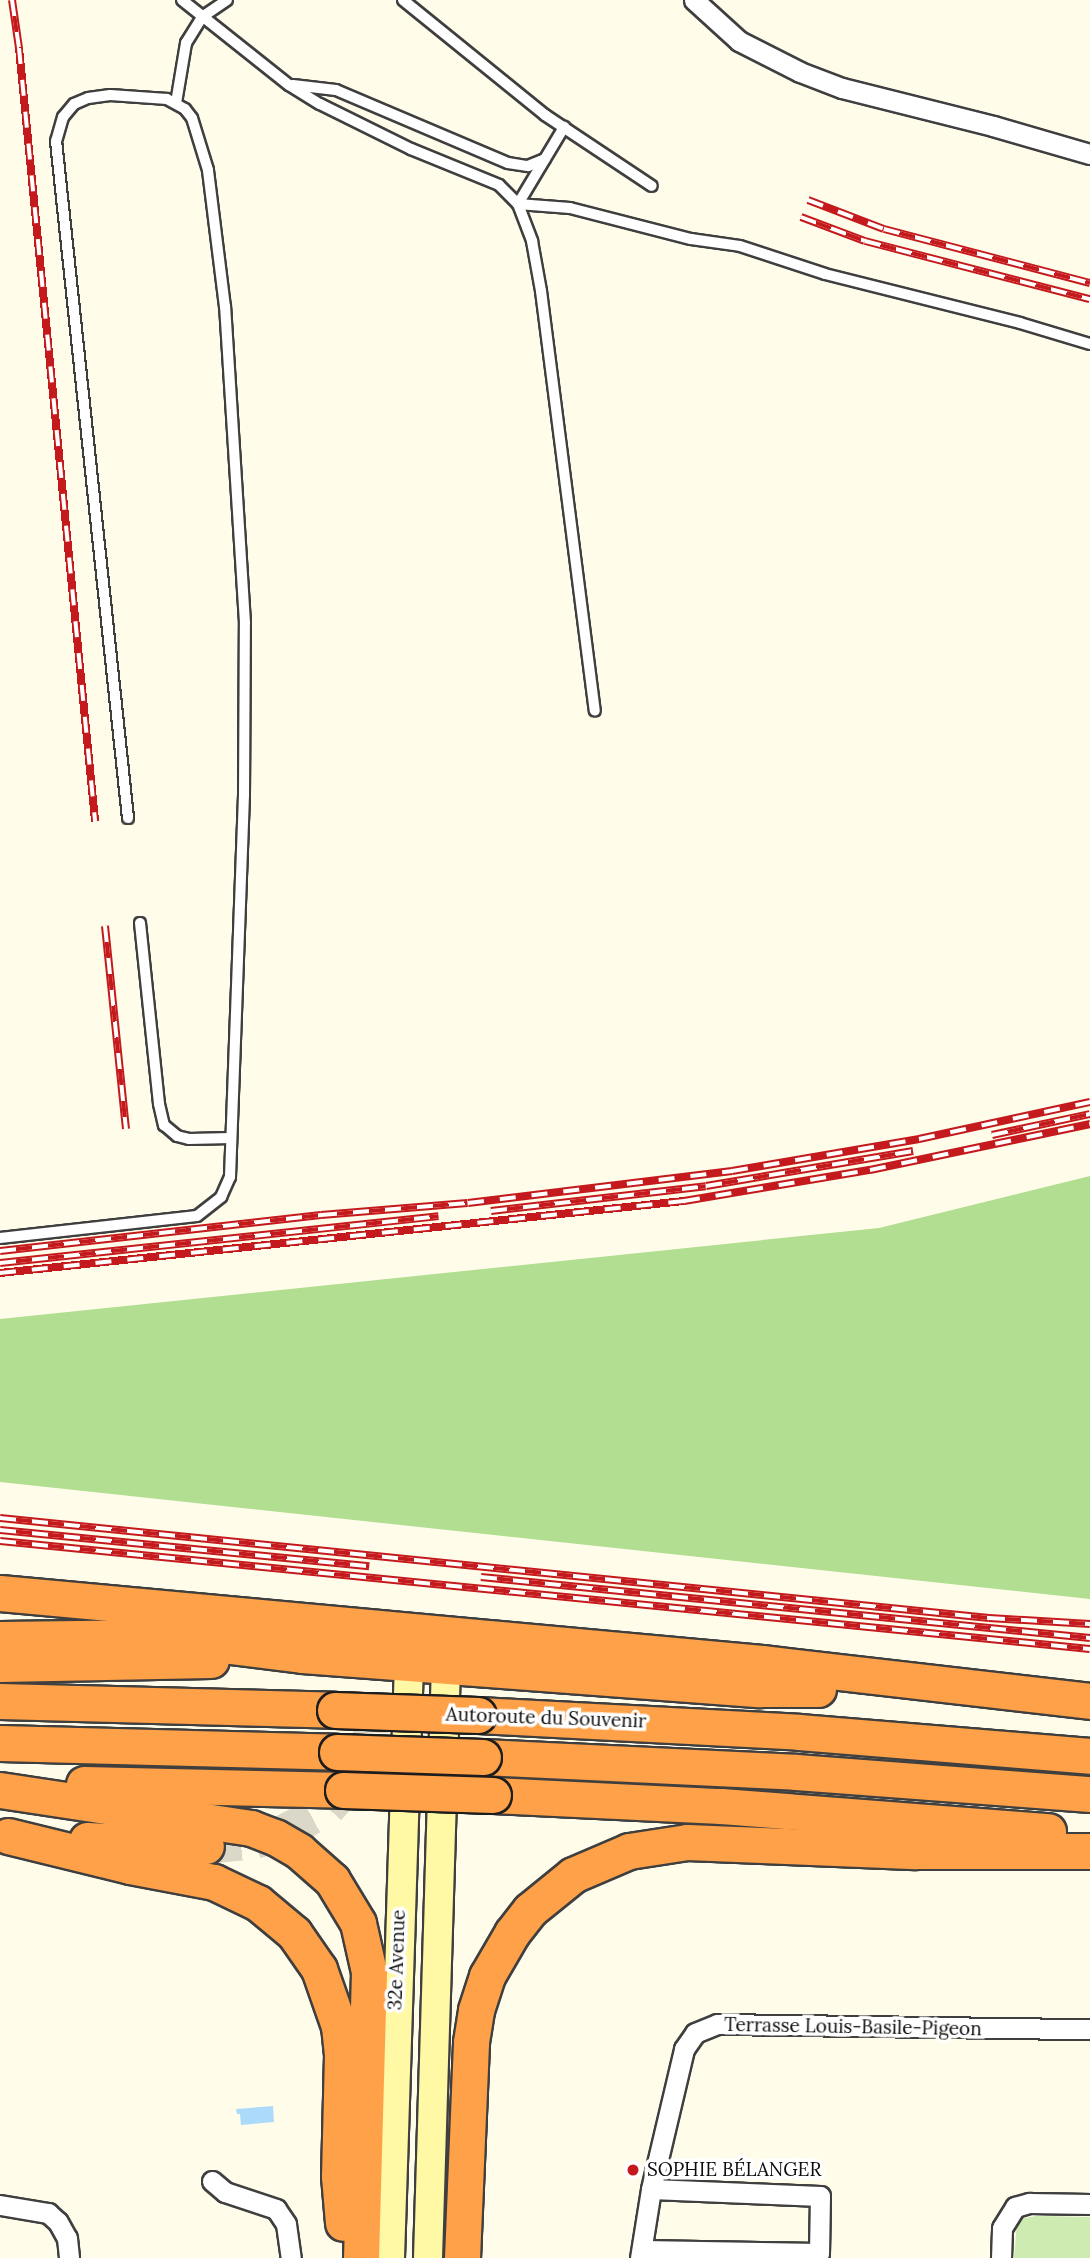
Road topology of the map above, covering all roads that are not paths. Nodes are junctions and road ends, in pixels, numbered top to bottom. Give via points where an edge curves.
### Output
1 (182, 0) edge
2 (226, 0) edge
3 (403, 0) edge
4 (694, 0) edge
5 (202, 17) junction
6 (289, 85) junction
7 (176, 103) junction
8 (564, 127) junction
9 (1090, 154) edge
10 (545, 159) junction
11 (652, 186) dead end
12 (518, 204) junction
13 (1090, 344) edge
14 (595, 711) dead end
15 (128, 818) dead end
16 (139, 923) dead end
17 (231, 1138) junction
18 (0, 1238) edge
19 (0, 1593) edge
20 (0, 1639) edge
21 (302, 1655) junction
22 (409, 1662) junction
23 (0, 1664) edge
24 (446, 1665) junction
25 (951, 1687) junction
26 (0, 1701) edge
27 (1090, 1701) edge
28 (0, 1743) edge
29 (1090, 1756) edge
30 (0, 1782) edge
31 (0, 1790) edge
32 (1090, 1794) edge
33 (1090, 1835) edge
34 (4, 1836) edge
35 (206, 1846) tunnel mouth
36 (1090, 1851) edge
37 (1090, 2029) edge
38 (212, 2180) dead end
39 (651, 2189) junction
40 (1090, 2204) edge
41 (0, 2205) edge
42 (641, 2254) edge
43 (69, 2258) edge
44 (291, 2258) edge
45 (346, 2258) edge
46 (361, 2258) edge
47 (390, 2258) edge
48 (428, 2258) edge
49 (462, 2258) edge
50 (1002, 2258) edge

1 - 5 lane
2 - 5 lane
3 - 8 lane
4 - 9 street via 738,40 800,72 842,88
5 - 6 lane
5 - 7 lane via 186,43
6 - 10 lane via 336,90 508,163 528,166
6 - 12 lane via 357,124 499,185
7 - 15 lane via 133,95 79,100 63,117 56,141
7 - 17 lane via 192,118 208,170 225,307 238,484 245,622 244,781
8 - 10 lane
8 - 11 lane
10 - 12 lane
12 - 13 lane via 570,208 691,239 740,246 825,274
12 - 14 lane via 532,241 541,291
16 - 17 lane via 164,1125 188,1139
17 - 18 lane via 227,1186 214,1205 197,1216
19 - 25 highway via 748,1662
20 - 21 highway via 158,1637
21 - 22 highway via 374,1674
21 - 23 highway
22 - 24 highway
22 - 47 main road, 32e Avenue
24 - 25 highway via 759,1689
24 - 48 main road, 32e Avenue
25 - 27 highway
26 - 29 highway, Autoroute du Souvenir, bridge via 478,1715 785,1731
28 - 32 highway, bridge via 483,1756 808,1772
30 - 33 highway, bridge via 493,1795 822,1812
31 - 46 highway via 251,1828 299,1851 332,1880 358,1923 369,1972
34 - 35 highway
34 - 45 highway via 214,1882 258,1903 294,1933 323,1976 339,2026 339,2176
36 - 49 highway via 916,1851 687,1842 629,1851 573,1875 520,1921 494,1962 479,2001 471,2042
37 - 39 street, Terrasse Louis-Basile-Pigeon via 717,2024 695,2033 684,2049
38 - 44 street via 225,2192 276,2209 286,2224
39 - 42 street, Terrasse Louis-Basile-Pigeon
39 - 42 street, Terrasse Louis-Basile-Pigeon via 820,2196 818,2253
40 - 50 street via 1015,2207 1002,2228
41 - 43 street via 48,2213 68,2238

